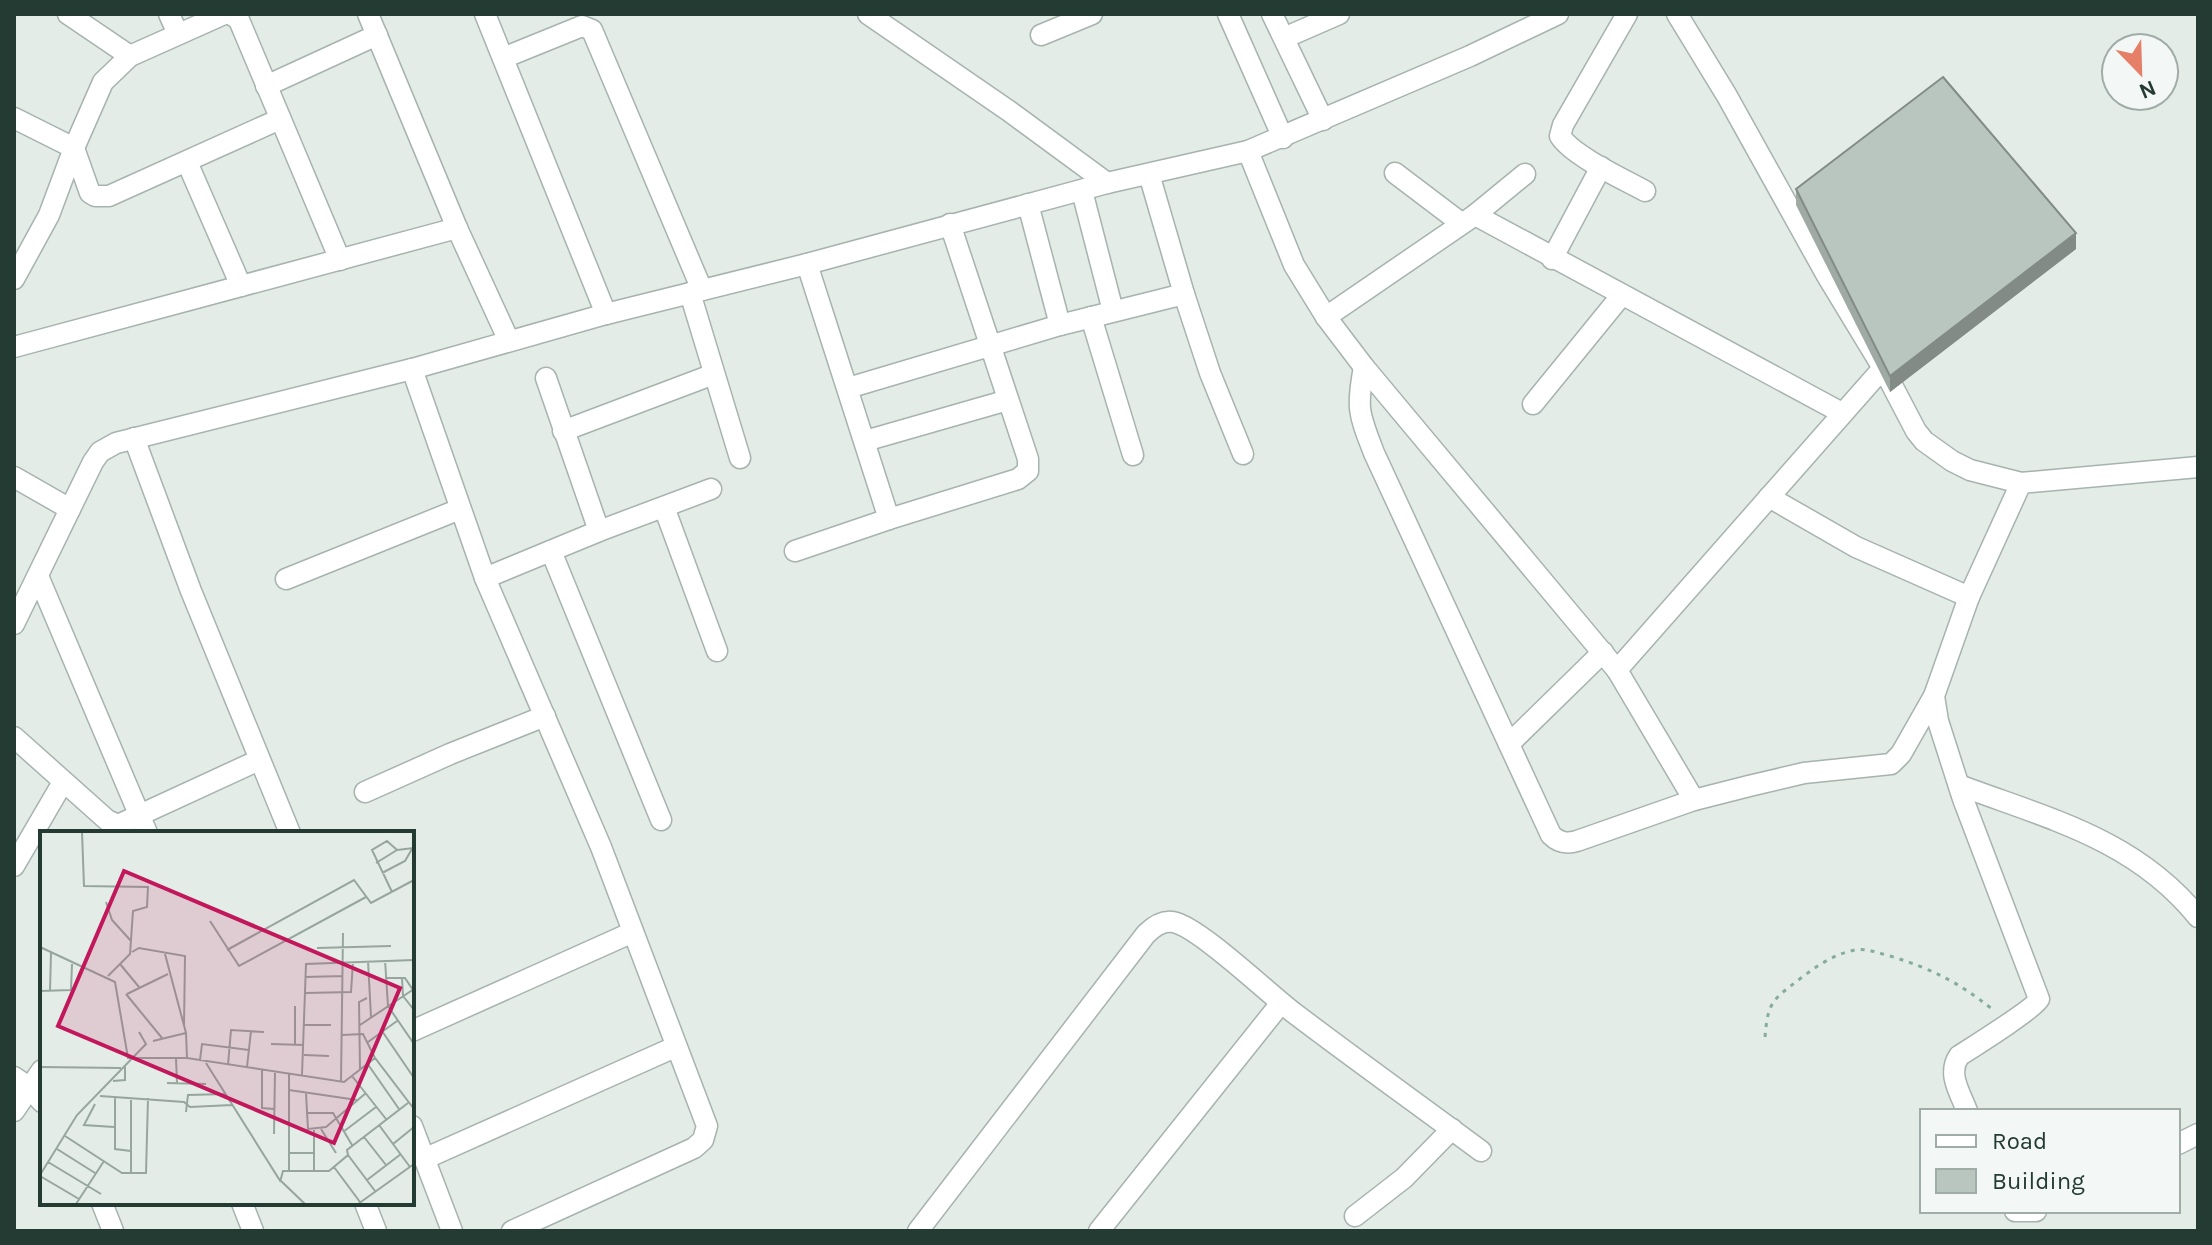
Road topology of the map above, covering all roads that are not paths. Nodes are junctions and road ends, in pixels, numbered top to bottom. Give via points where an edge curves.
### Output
1 (68, 14) edge
2 (169, 14) edge
3 (224, 14) edge
4 (231, 14) edge
5 (368, 14) edge
6 (485, 14) edge
7 (1092, 14) edge
8 (1228, 14) edge
9 (1272, 14) edge
10 (1339, 14) edge
11 (1558, 14) edge
12 (1627, 14) edge
13 (1677, 14) edge
14 (879, 16) edge
15 (178, 34) junction
16 (377, 35) junction
17 (1041, 35) dead end
18 (1284, 38) junction
19 (130, 56) junction
20 (503, 58) junction
21 (266, 86) junction
22 (14, 118) edge
23 (280, 119) junction
24 (1323, 120) junction
25 (1283, 138) junction
26 (74, 148) junction
27 (1248, 151) junction
28 (187, 162) junction
29 (1601, 167) junction
30 (1395, 173) dead end
31 (1149, 174) junction
32 (1525, 174) dead end
33 (1107, 183) junction
34 (1082, 191) junction
35 (1645, 191) dead end
36 (1028, 204) junction
37 (1468, 219) junction
38 (950, 224) junction
39 (457, 228) junction
40 (1552, 259) junction
41 (340, 260) junction
42 (807, 264) junction
43 (14, 279) edge
44 (241, 286) junction
45 (696, 292) junction
46 (1184, 294) junction
47 (1621, 296) junction
48 (1113, 311) junction
49 (606, 314) junction
50 (1091, 317) junction
51 (1326, 317) junction
52 (1060, 325) junction
53 (509, 341) junction
54 (991, 346) junction
55 (14, 347) edge
56 (1364, 367) junction
57 (1883, 368) junction
58 (412, 369) junction
59 (714, 374) junction
60 (546, 378) dead end
61 (848, 388) junction
62 (1008, 400) junction
63 (1533, 404) dead end
64 (1842, 413) junction
65 (563, 431) junction
66 (134, 438) junction
67 (865, 441) junction
68 (1243, 454) dead end
69 (1133, 455) dead end
70 (740, 458) dead end
71 (2198, 467) edge
72 (14, 477) edge
73 (2021, 483) junction
74 (711, 489) dead end
75 (1769, 497) junction
76 (664, 507) junction
77 (70, 509) junction
78 (460, 509) junction
79 (889, 519) junction
80 (599, 531) junction
81 (551, 551) junction
82 (795, 551) dead end
83 (38, 576) junction
84 (485, 578) junction
85 (286, 579) dead end
86 (1969, 597) junction
87 (14, 624) edge
88 (717, 651) dead end
89 (1603, 652) junction
90 (1617, 670) junction
91 (1934, 696) junction
92 (545, 716) junction
93 (14, 737) edge
94 (1509, 744) junction
95 (259, 760) junction
96 (63, 782) junction
97 (1959, 785) junction
98 (365, 792) dead end
99 (1694, 800) junction
100 (661, 820) dead end
101 (144, 824) edge
102 (289, 831) edge
103 (14, 866) edge
104 (2198, 917) edge
105 (633, 932) junction
106 (1281, 1003) junction
107 (414, 1030) edge
108 (675, 1047) junction
109 (29, 1089) edge
110 (1966, 1109) edge
111 (14, 1111) edge
112 (1452, 1129) junction
113 (414, 1132) edge
114 (2198, 1134) edge
115 (2180, 1143) edge
116 (1481, 1151) dead end
117 (424, 1159) junction
118 (103, 1205) edge
119 (243, 1205) edge
120 (366, 1205) edge
121 (1355, 1216) dead end
122 (113, 1231) edge
123 (253, 1231) edge
124 (376, 1231) edge
125 (452, 1231) edge
126 (512, 1231) edge
127 (918, 1231) edge
128 (1099, 1231) edge

1 - 19 street
2 - 15 street
3 - 15 street
4 - 21 street via 239,20
5 - 16 street
6 - 20 street
7 - 17 street
8 - 25 street
9 - 18 street
10 - 18 street
11 - 24 street
12 - 29 street via 1561,132 1564,141
13 - 57 street
14 - 33 street
15 - 19 street
16 - 21 street
16 - 39 street
18 - 24 street
19 - 26 street via 103,82
20 - 45 street via 582,26 592,30
20 - 49 street
21 - 23 street
22 - 26 street
23 - 28 street
23 - 41 street
24 - 25 street
25 - 27 street
26 - 28 street via 95,196 109,196
26 - 43 street via 49,215
27 - 31 street
27 - 51 street via 1294,265
28 - 44 street
29 - 35 street
29 - 40 street
30 - 37 street
31 - 33 street
31 - 46 street
32 - 37 street
33 - 34 street
34 - 36 street
34 - 48 street
36 - 38 street
36 - 52 street
37 - 40 street
37 - 51 street
38 - 42 street
38 - 54 street
39 - 41 street
39 - 53 street
40 - 47 street
41 - 44 street
42 - 45 street
42 - 61 street
44 - 55 street
45 - 49 street
45 - 59 street
46 - 48 street
46 - 68 street
47 - 63 street
47 - 64 street
48 - 50 street
49 - 53 street
50 - 52 street
50 - 69 street
51 - 56 street
52 - 54 street
53 - 58 street
54 - 61 street
54 - 62 street
56 - 89 street
56 - 94 street via 1358,399 1362,422
57 - 64 street
57 - 73 street via 1916,431 1936,452 1970,470
58 - 66 street
58 - 78 street
59 - 65 street
59 - 70 street
60 - 65 street
61 - 67 street
62 - 67 street
62 - 79 street via 1028,459 1025,476
64 - 75 street
65 - 80 street
66 - 77 street via 100,452
66 - 95 street
67 - 79 street
71 - 73 street
72 - 77 street
73 - 86 street
74 - 76 street
75 - 86 street via 1856,547
75 - 90 street
76 - 80 street
76 - 88 street
77 - 83 street
78 - 84 street
78 - 85 street
79 - 82 street
80 - 81 street
81 - 84 street
81 - 100 street
83 - 87 street
83 - 101 street
84 - 92 street
86 - 91 street
89 - 90 street
89 - 94 street
90 - 99 street
91 - 97 street
91 - 99 street via 1891,764 1804,773
92 - 98 street
92 - 105 street
93 - 96 street
94 - 99 street via 1551,835 1562,842
95 - 101 street
95 - 102 street
96 - 101 street via 114,824
96 - 103 street
97 - 104 street via 2109,842 2156,873
97 - 110 street via 2038,995 2034,1007 1959,1056 1953,1067
105 - 107 street
105 - 108 street
106 - 112 street
106 - 127 street via 1184,926 1155,926
106 - 128 street
108 - 117 street
108 - 126 street via 705,1118 703,1140
109 - 111 street
112 - 116 street
112 - 121 street via 1404,1178
113 - 117 street
114 - 115 street
117 - 125 street
118 - 122 street
119 - 123 street
120 - 124 street

